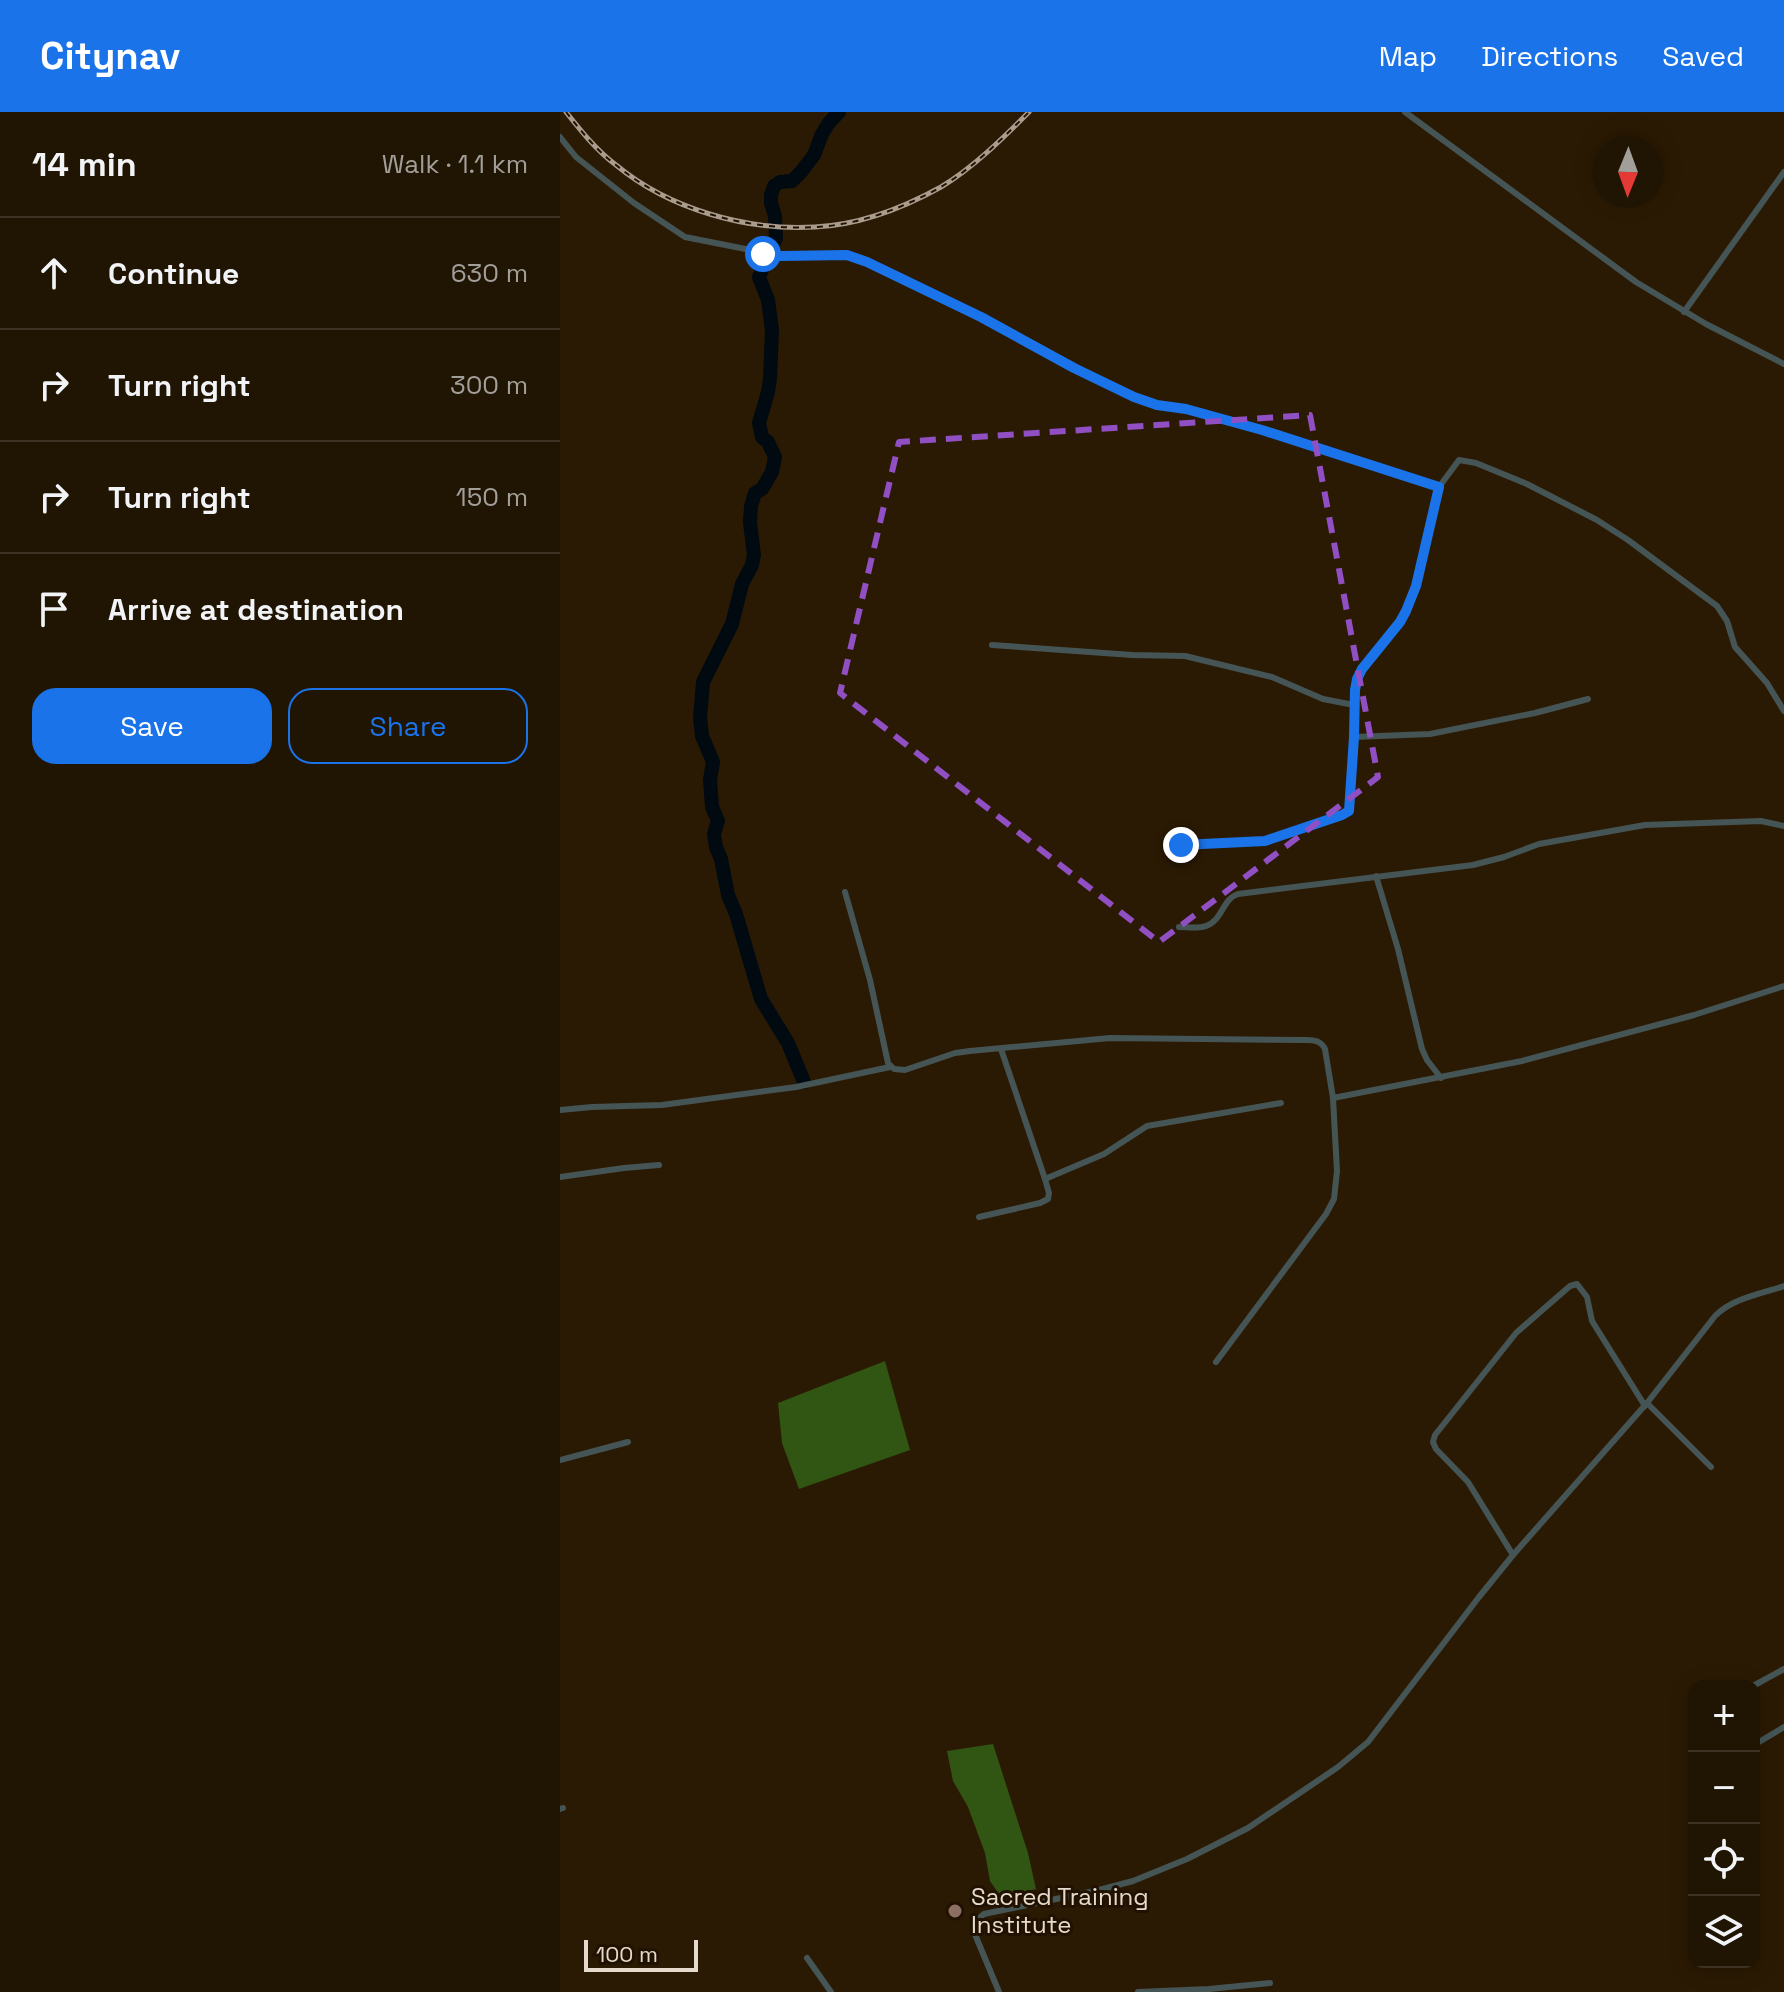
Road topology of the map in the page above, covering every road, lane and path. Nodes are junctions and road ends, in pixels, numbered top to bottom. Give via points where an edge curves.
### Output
1 (1405, 112) edge
2 (560, 137) edge
3 (1784, 172) edge
4 (1684, 312) junction
5 (1784, 364) edge
6 (1439, 487) junction
7 (992, 645) dead end
8 (1588, 699) dead end
9 (1354, 705) junction
10 (1784, 711) edge
11 (1354, 737) junction
12 (1784, 826) edge
13 (1181, 845) dead end
14 (1376, 876) junction
15 (845, 892) dead end
16 (1179, 927) dead end
17 (1784, 986) edge
18 (1001, 1049) junction
19 (890, 1067) junction
20 (1441, 1078) junction
21 (1333, 1098) junction
22 (1281, 1103) dead end
23 (560, 1110) edge
24 (659, 1165) dead end
25 (560, 1177) edge
26 (1045, 1179) junction
27 (979, 1217) dead end
28 (1784, 1286) edge
29 (1216, 1362) dead end
30 (1646, 1405) junction
31 (628, 1442) dead end
32 (560, 1460) edge
33 (1711, 1467) dead end
34 (1513, 1555) junction
35 (1784, 1669) edge
36 (1760, 1682) edge
37 (1784, 1727) edge
38 (1760, 1741) edge
39 (807, 1958) dead end
40 (1270, 1983) dead end
41 (831, 1992) edge
42 (999, 1992) edge
43 (1138, 1992) edge

1 - 4 street
2 - 6 street via 576,157 685,237 763,254 847,255 1134,397 1262,430
3 - 4 street
4 - 5 street
6 - 9 street via 1416,586 1400,622 1362,669
6 - 10 street via 1455,463 1469,461 1527,484 1628,540 1717,606 1735,647
7 - 9 street via 1185,656 1272,677 1323,699
8 - 11 street via 1430,734
9 - 11 street
11 - 13 street via 1347,812 1265,841
12 - 14 street via 1761,821 1645,825 1539,844 1473,865
14 - 16 street via 1233,895 1210,925
14 - 20 street via 1422,1049
15 - 19 street
17 - 20 street via 1694,1015
18 - 19 street via 955,1053 905,1070
18 - 21 street via 1110,1038 1314,1040 1325,1049
18 - 26 street
19 - 23 street via 796,1087 662,1105
20 - 21 street
21 - 29 street via 1337,1171 1331,1206
22 - 26 street via 1147,1126 1104,1154
24 - 25 street
26 - 27 street via 1046,1201
28 - 30 street via 1722,1309
30 - 33 street
30 - 34 street
30 - 34 street via 1592,1321 1587,1297 1577,1284 1516,1333 1433,1442 1477,1495
31 - 32 street
34 - 42 street via 1368,1742 1338,1767 1248,1828 1187,1859 1133,1881 978,1919 974,1932
35 - 36 street
37 - 38 street
39 - 41 street
40 - 43 street

